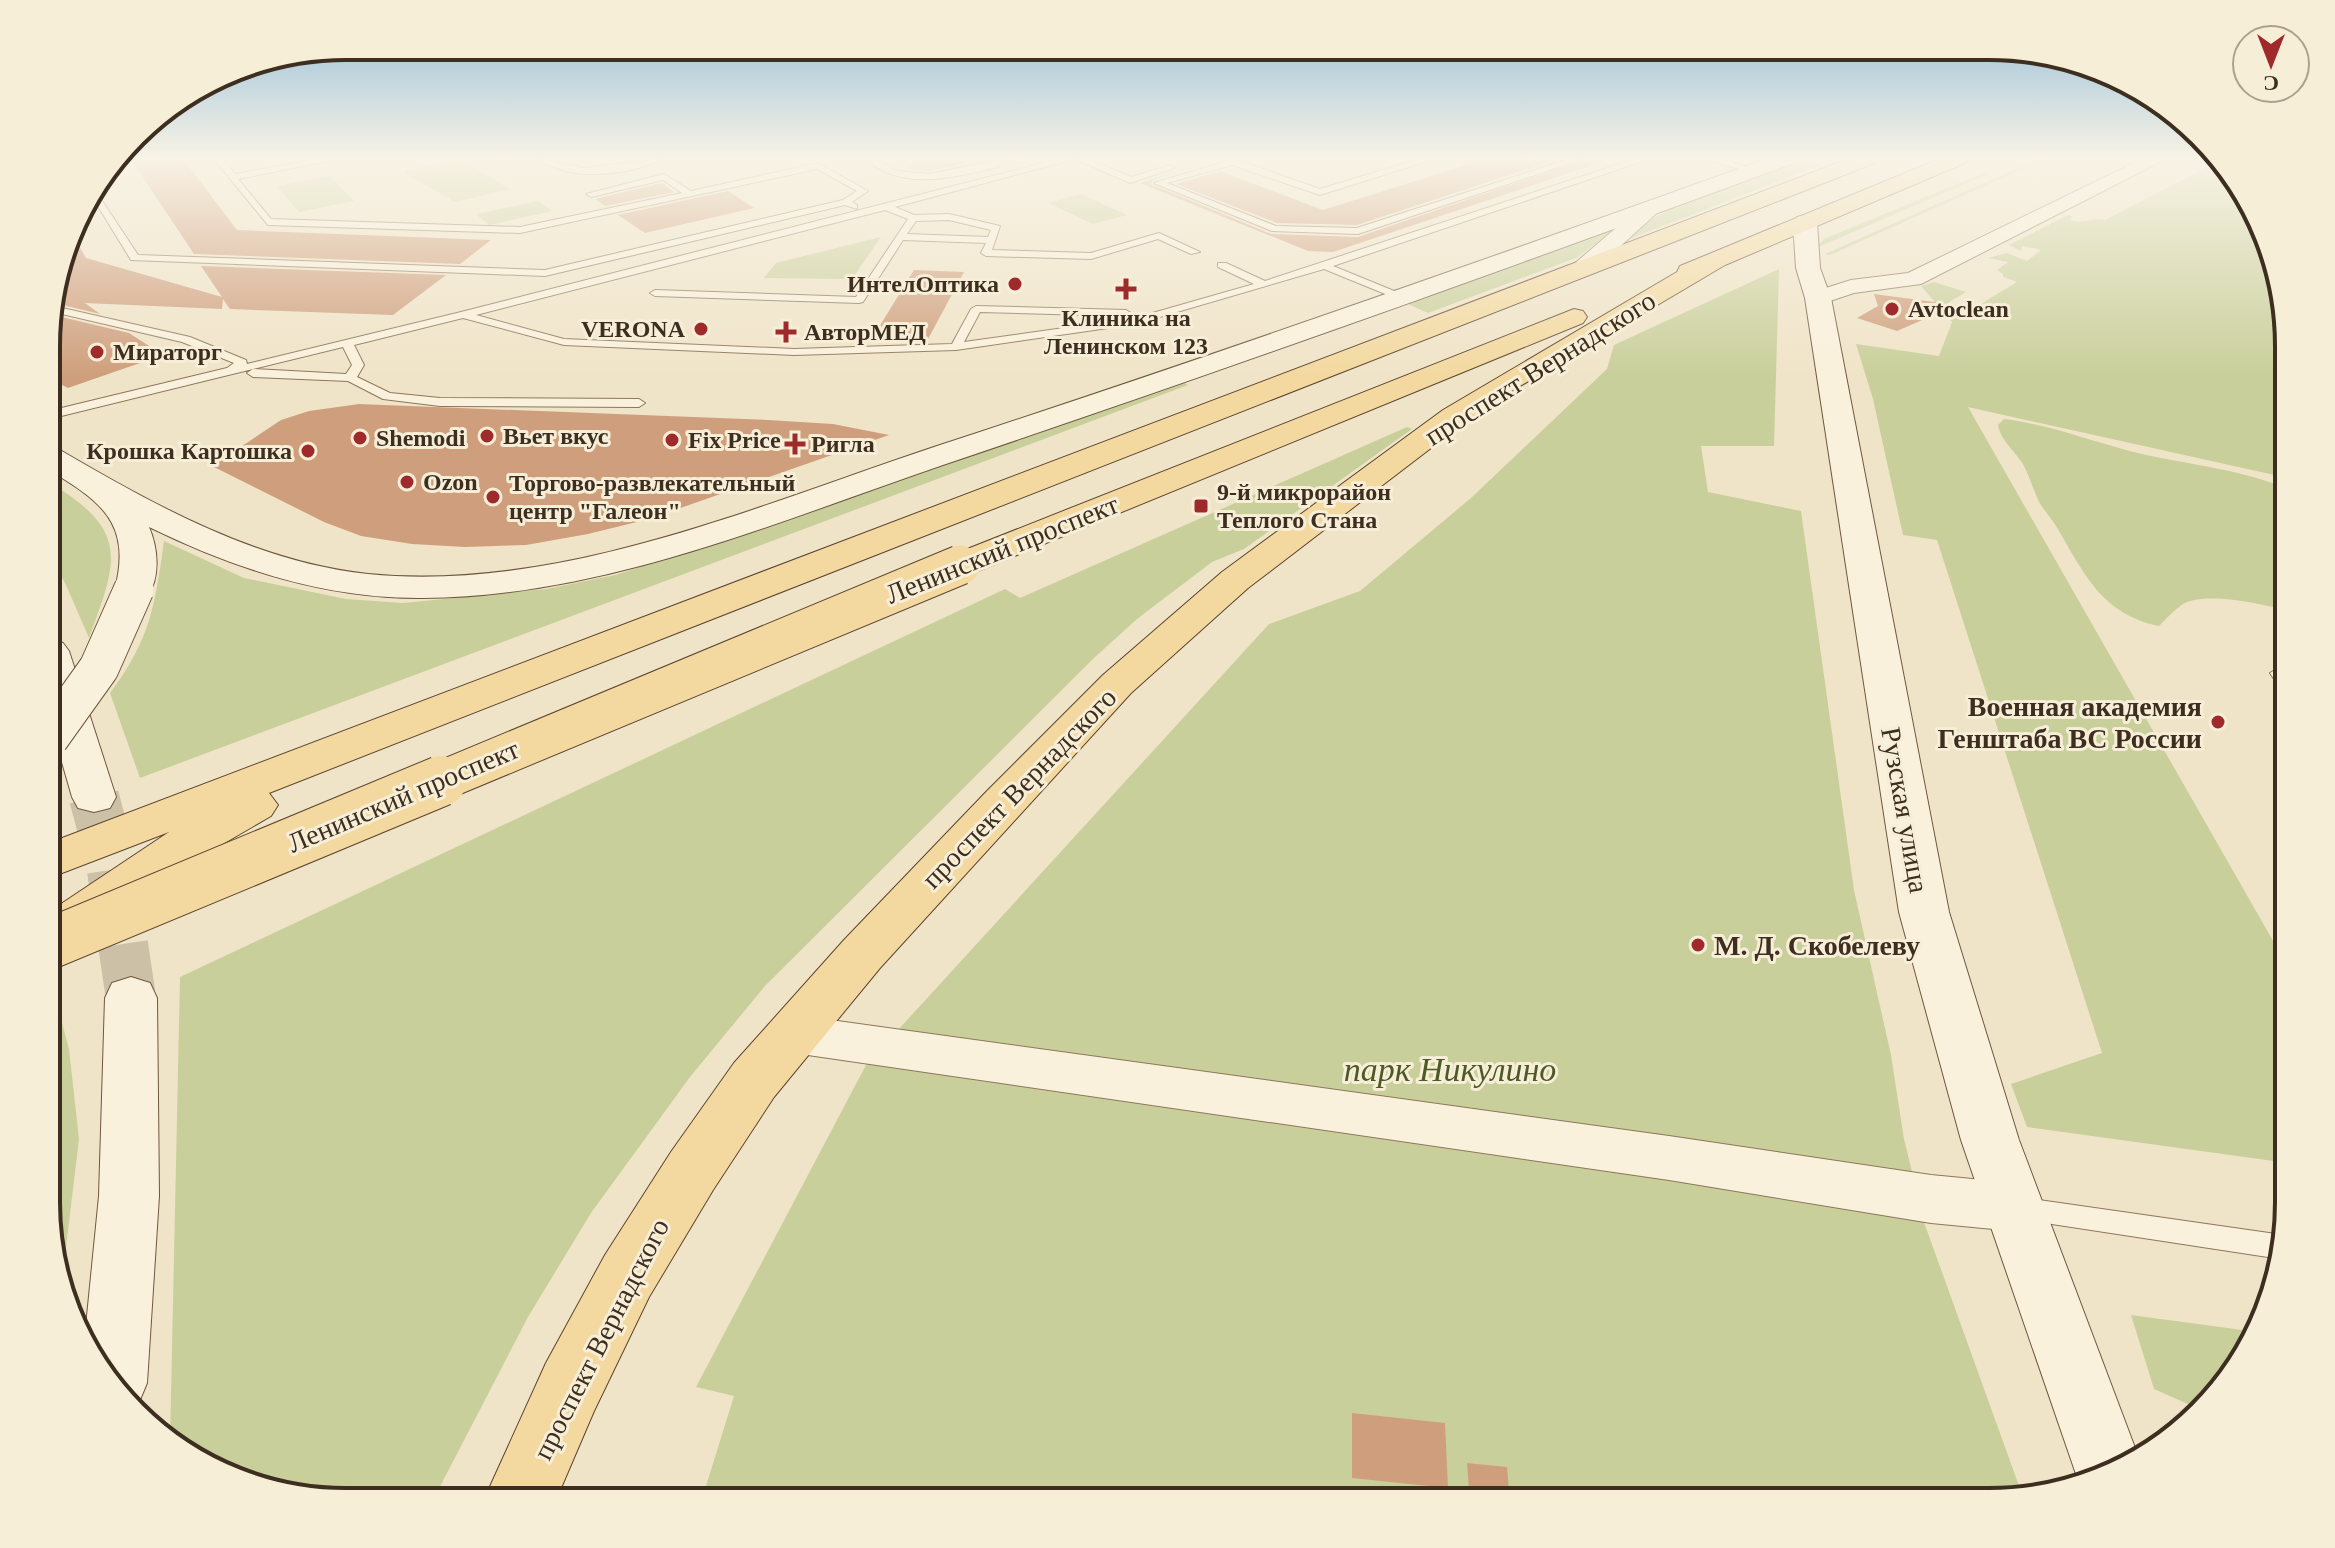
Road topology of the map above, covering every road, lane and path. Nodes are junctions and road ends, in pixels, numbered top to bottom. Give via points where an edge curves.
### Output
1 (118, 231) edge
2 (722, 231) edge
3 (789, 231) edge
4 (904, 231) edge
5 (996, 231) edge
6 (1428, 231) edge
7 (1584, 231) edge
8 (1625, 231) edge
9 (1680, 231) edge
10 (1783, 231) edge
11 (1806, 231) edge
12 (2010, 231) edge
13 (900, 237) junction
14 (992, 240) junction
15 (642, 250) junction
16 (1195, 252) dead end
17 (1716, 260) junction
18 (662, 264) junction
19 (1222, 265) dead end
20 (1324, 266) junction
21 (1582, 269) junction
22 (1266, 285) junction
23 (655, 293) dead end
24 (1400, 297) junction
25 (1818, 298) junction
26 (62, 311) edge
27 (1158, 314) junction
28 (463, 315) junction
29 (347, 343) junction
30 (956, 347) junction
31 (230, 372) junction
32 (350, 378) junction
33 (639, 403) dead end
34 (60, 412) edge
35 (60, 464) edge
36 (90, 482) junction
37 (60, 687) edge
38 (419, 718) junction
39 (60, 726) edge
40 (94, 797) tunnel mouth
41 (60, 857) edge
42 (60, 933) edge
43 (60, 936) edge
44 (131, 998) tunnel mouth
45 (794, 1034) junction
46 (2014, 1207) junction
47 (2272, 1245) edge
48 (115, 1371) edge
49 (2106, 1463) edge
50 (525, 1488) edge

1 - 15 lane via 135,258 545,273
2 - 15 lane
3 - 18 lane
4 - 13 lane
5 - 14 lane
6 - 20 lane
7 - 24 main road
8 - 21 street
9 - 21 main road, Ленинский проспект
10 - 17 main road, Ленинский проспект
11 - 25 main road, Рузская улица via 1808,268
12 - 25 street via 1913,279 1851,287
13 - 14 lane
13 - 23 lane via 859,300
14 - 16 lane via 986,253 1091,256 1159,236
15 - 18 lane
17 - 43 main road, Ленинский проспект, bridge
17 - 45 main road, проспект Вернадского via 1454,416 1200,609 1117,684 1003,802
18 - 28 lane
19 - 22 lane
20 - 22 lane
20 - 24 lane
21 - 38 main road, Ленинский проспект
22 - 27 lane
24 - 36 main road via 703,535 599,566 503,581 375,586 299,574 238,555
25 - 46 main road, Рузская улица via 1924,912
26 - 31 lane via 186,339 242,362
27 - 30 lane
27 - 30 lane via 976,309
28 - 29 lane
28 - 30 lane via 564,342 794,352
29 - 31 lane
29 - 32 lane via 358,365
31 - 32 lane
31 - 34 lane
32 - 33 lane via 387,396 440,402
35 - 36 main road
36 - 39 main road, bridge via 118,504 134,528 140,554 120,631 104,664
37 - 40 main road
38 - 41 main road, Ленинский проспект
38 - 42 main road via 186,844
44 - 48 main road via 129,1196
45 - 46 street
45 - 50 main road, проспект Вернадского via 745,1093 627,1276
46 - 47 lane
46 - 49 main road, Рузская улица

